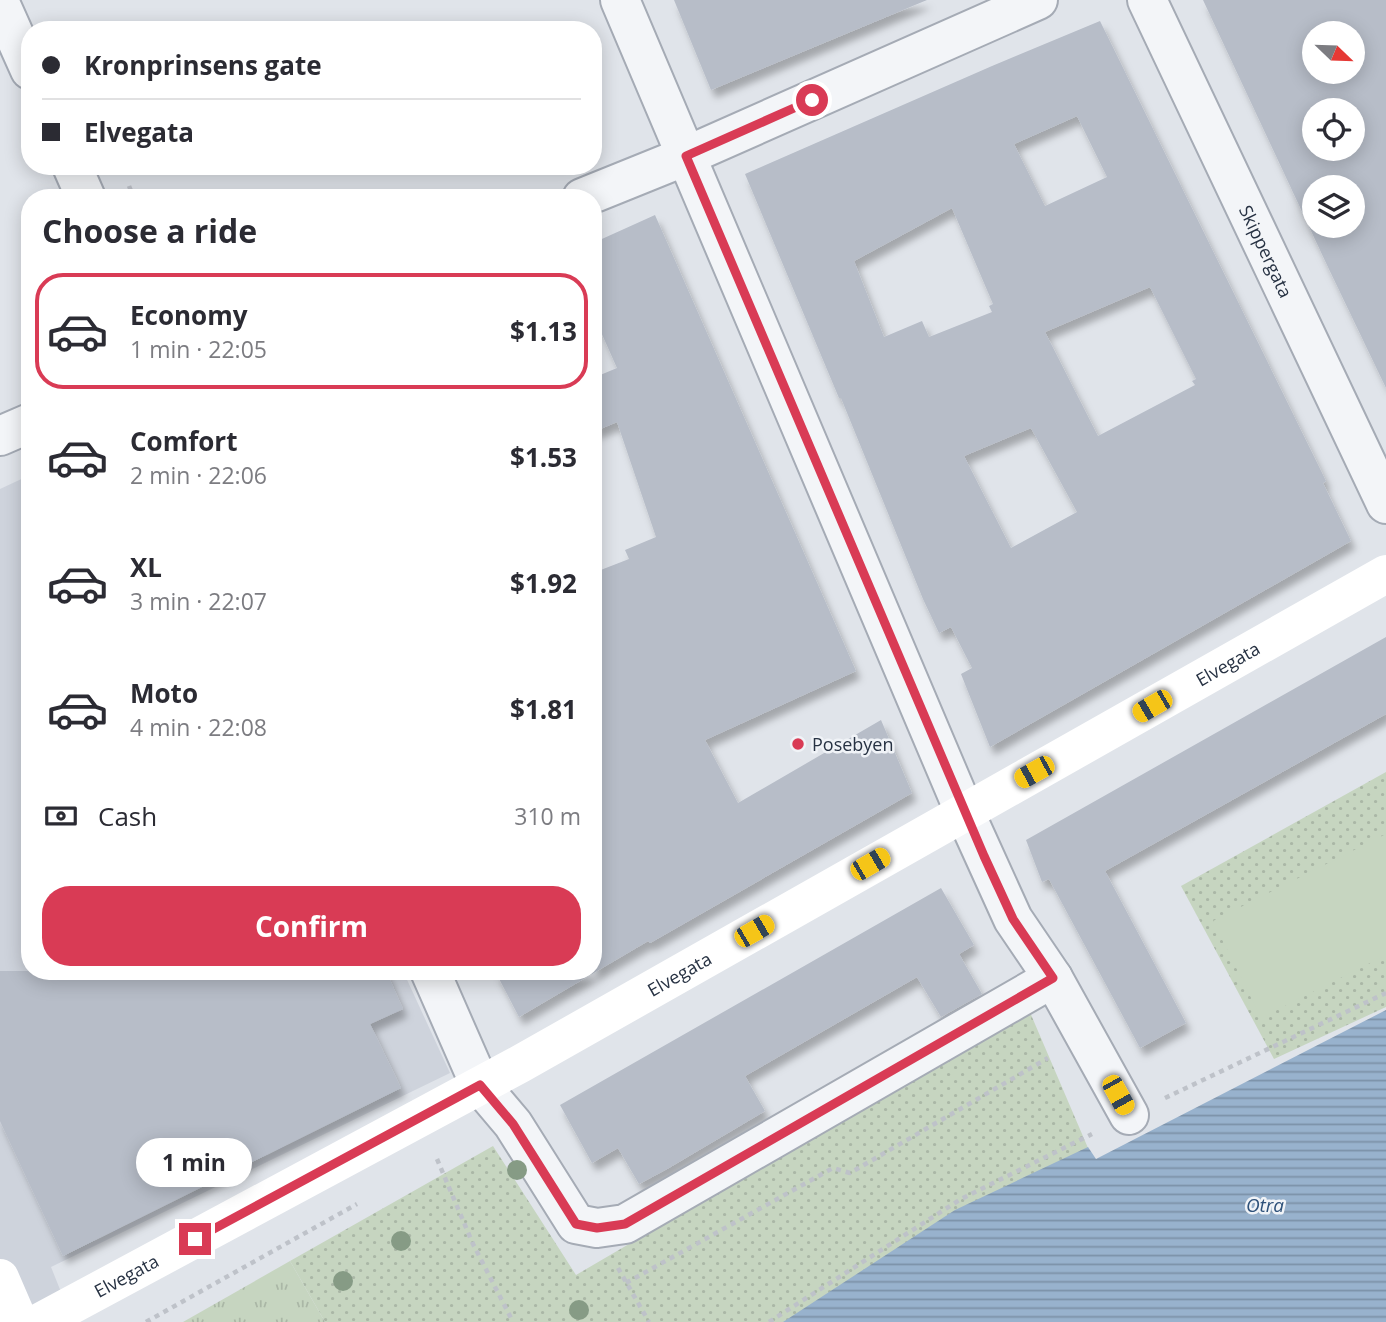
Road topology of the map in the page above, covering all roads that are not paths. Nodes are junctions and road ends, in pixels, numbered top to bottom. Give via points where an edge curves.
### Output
1 (620, 0) edge
2 (1038, 0) edge
3 (1147, 0) edge
4 (0, 3) edge
5 (21, 50) edge
6 (686, 156) junction
7 (602, 190) edge
8 (21, 428) edge
9 (0, 436) edge
10 (1386, 504) edge
11 (1386, 574) edge
12 (964, 811) junction
13 (1053, 978) junction
14 (434, 980) edge
15 (480, 1085) junction
16 (1129, 1115) road end
17 (0, 1278) edge
18 (19, 1322) edge
19 (40, 1322) edge

1 - 6 street
2 - 6 street
3 - 10 street, Skippergata
4 - 5 street
6 - 7 street
6 - 12 street
8 - 9 street
11 - 12 street, Elvegata
12 - 13 street via 1013,919
12 - 15 street, Elvegata
13 - 15 street via 625,1224 597,1228 576,1224 513,1124
13 - 16 street
14 - 15 street
15 - 19 street, Elvegata
17 - 18 street

